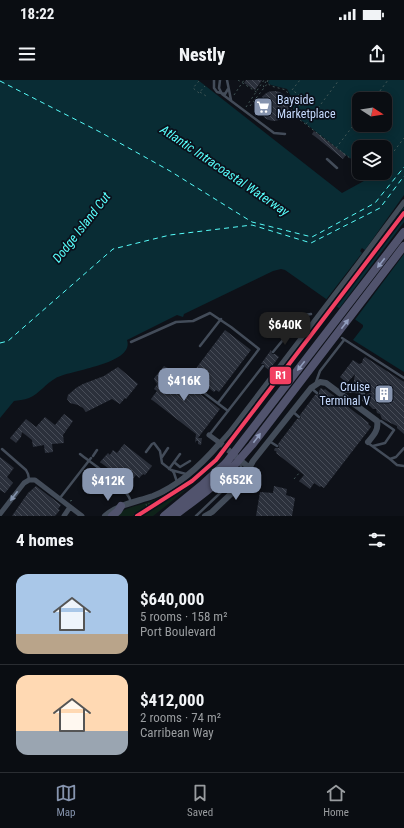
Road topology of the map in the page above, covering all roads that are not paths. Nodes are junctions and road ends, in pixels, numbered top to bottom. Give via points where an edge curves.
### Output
1 (213, 80) edge
2 (220, 80) edge
3 (227, 80) edge
4 (228, 89) junction
5 (222, 94) junction
6 (231, 100) junction
7 (285, 134) dead end
8 (327, 160) dead end
9 (337, 168) dead end
10 (404, 202) edge
11 (404, 232) edge
12 (404, 246) edge
13 (311, 314) dead end
14 (220, 319) junction
15 (131, 342) dead end
16 (200, 346) dead end
17 (273, 352) dead end
18 (264, 366) dead end
19 (404, 378) edge
20 (191, 383) dead end
21 (313, 386) junction
22 (337, 391) junction
23 (317, 393) dead end
24 (364, 394) dead end
25 (218, 403) junction
26 (228, 411) junction
27 (291, 411) junction
28 (299, 417) dead end
29 (377, 423) junction
30 (209, 435) joint
31 (269, 440) junction
32 (220, 443) junction
33 (370, 444) junction
34 (277, 446) dead end
35 (168, 448) dead end
36 (404, 448) edge
37 (2, 449) dead end
38 (97, 450) dead end
39 (146, 452) dead end
40 (80, 454) dead end
41 (180, 454) dead end
42 (162, 457) junction
43 (91, 458) junction
44 (238, 458) junction
45 (390, 459) junction
46 (190, 461) dead end
47 (174, 462) junction
48 (25, 463) dead end
49 (229, 466) junction
50 (404, 466) edge
51 (22, 467) junction
52 (170, 469) junction
53 (248, 469) junction
54 (188, 475) junction
55 (29, 480) junction
56 (177, 483) junction
57 (213, 487) junction
58 (60, 499) junction
59 (131, 503) junction
60 (121, 506) junction
61 (70, 507) junction
62 (0, 514) edge
63 (64, 516) edge
64 (82, 516) edge
65 (105, 516) edge
66 (112, 516) edge
67 (164, 516) edge
68 (174, 516) edge
69 (182, 516) edge
70 (196, 516) edge
71 (205, 516) edge

1 - 5 lane via 215,90
2 - 5 lane via 219,88
3 - 4 lane
4 - 5 lane
4 - 6 lane
5 - 6 lane
6 - 7 lane via 274,133
8 - 9 lane
10 - 32 street, bridge
11 -> 49 main road, bridge
49 -> 12 main road, bridge via 252,445
13 - 17 lane via 301,318
14 - 15 lane via 208,313 193,321 176,322
14 - 16 lane
14 - 25 lane via 259,349
18 - 26 lane
19 - 21 lane via 343,339 320,371
20 - 25 lane
21 - 22 street via 320,382 326,383
21 - 23 lane
21 - 27 street
22 - 24 lane
22 - 29 street
25 - 26 lane
26 - 30 lane
27 - 28 lane
27 - 31 street
29 - 33 street
29 - 33 lane via 381,421 394,430 385,443
30 - 32 street
31 - 34 lane
31 - 53 street
32 - 44 street
32 - 54 street
33 - 45 lane
35 - 42 lane
36 - 45 lane
37 - 51 lane
38 - 43 lane
39 - 42 lane via 154,444
40 - 43 lane
41 - 47 lane
42 - 52 lane via 160,460
43 - 58 lane
43 - 59 lane via 97,468 123,487
44 - 53 street
44 - 70 lane via 242,469 240,474
45 - 50 lane via 397,465
46 - 47 lane via 180,467
47 - 52 lane
48 - 51 lane
49 - 57 main road
49 - 67 main road
51 - 55 lane
52 - 54 lane
52 - 56 lane
53 - 71 street via 235,490
54 - 56 street
55 - 58 street via 35,480
55 -> 62 street
56 - 59 street via 154,496
57 - 68 main road
57 - 69 main road
58 - 61 street
59 - 60 street
60 - 65 street
60 - 66 main road
61 - 63 street
61 - 64 street

